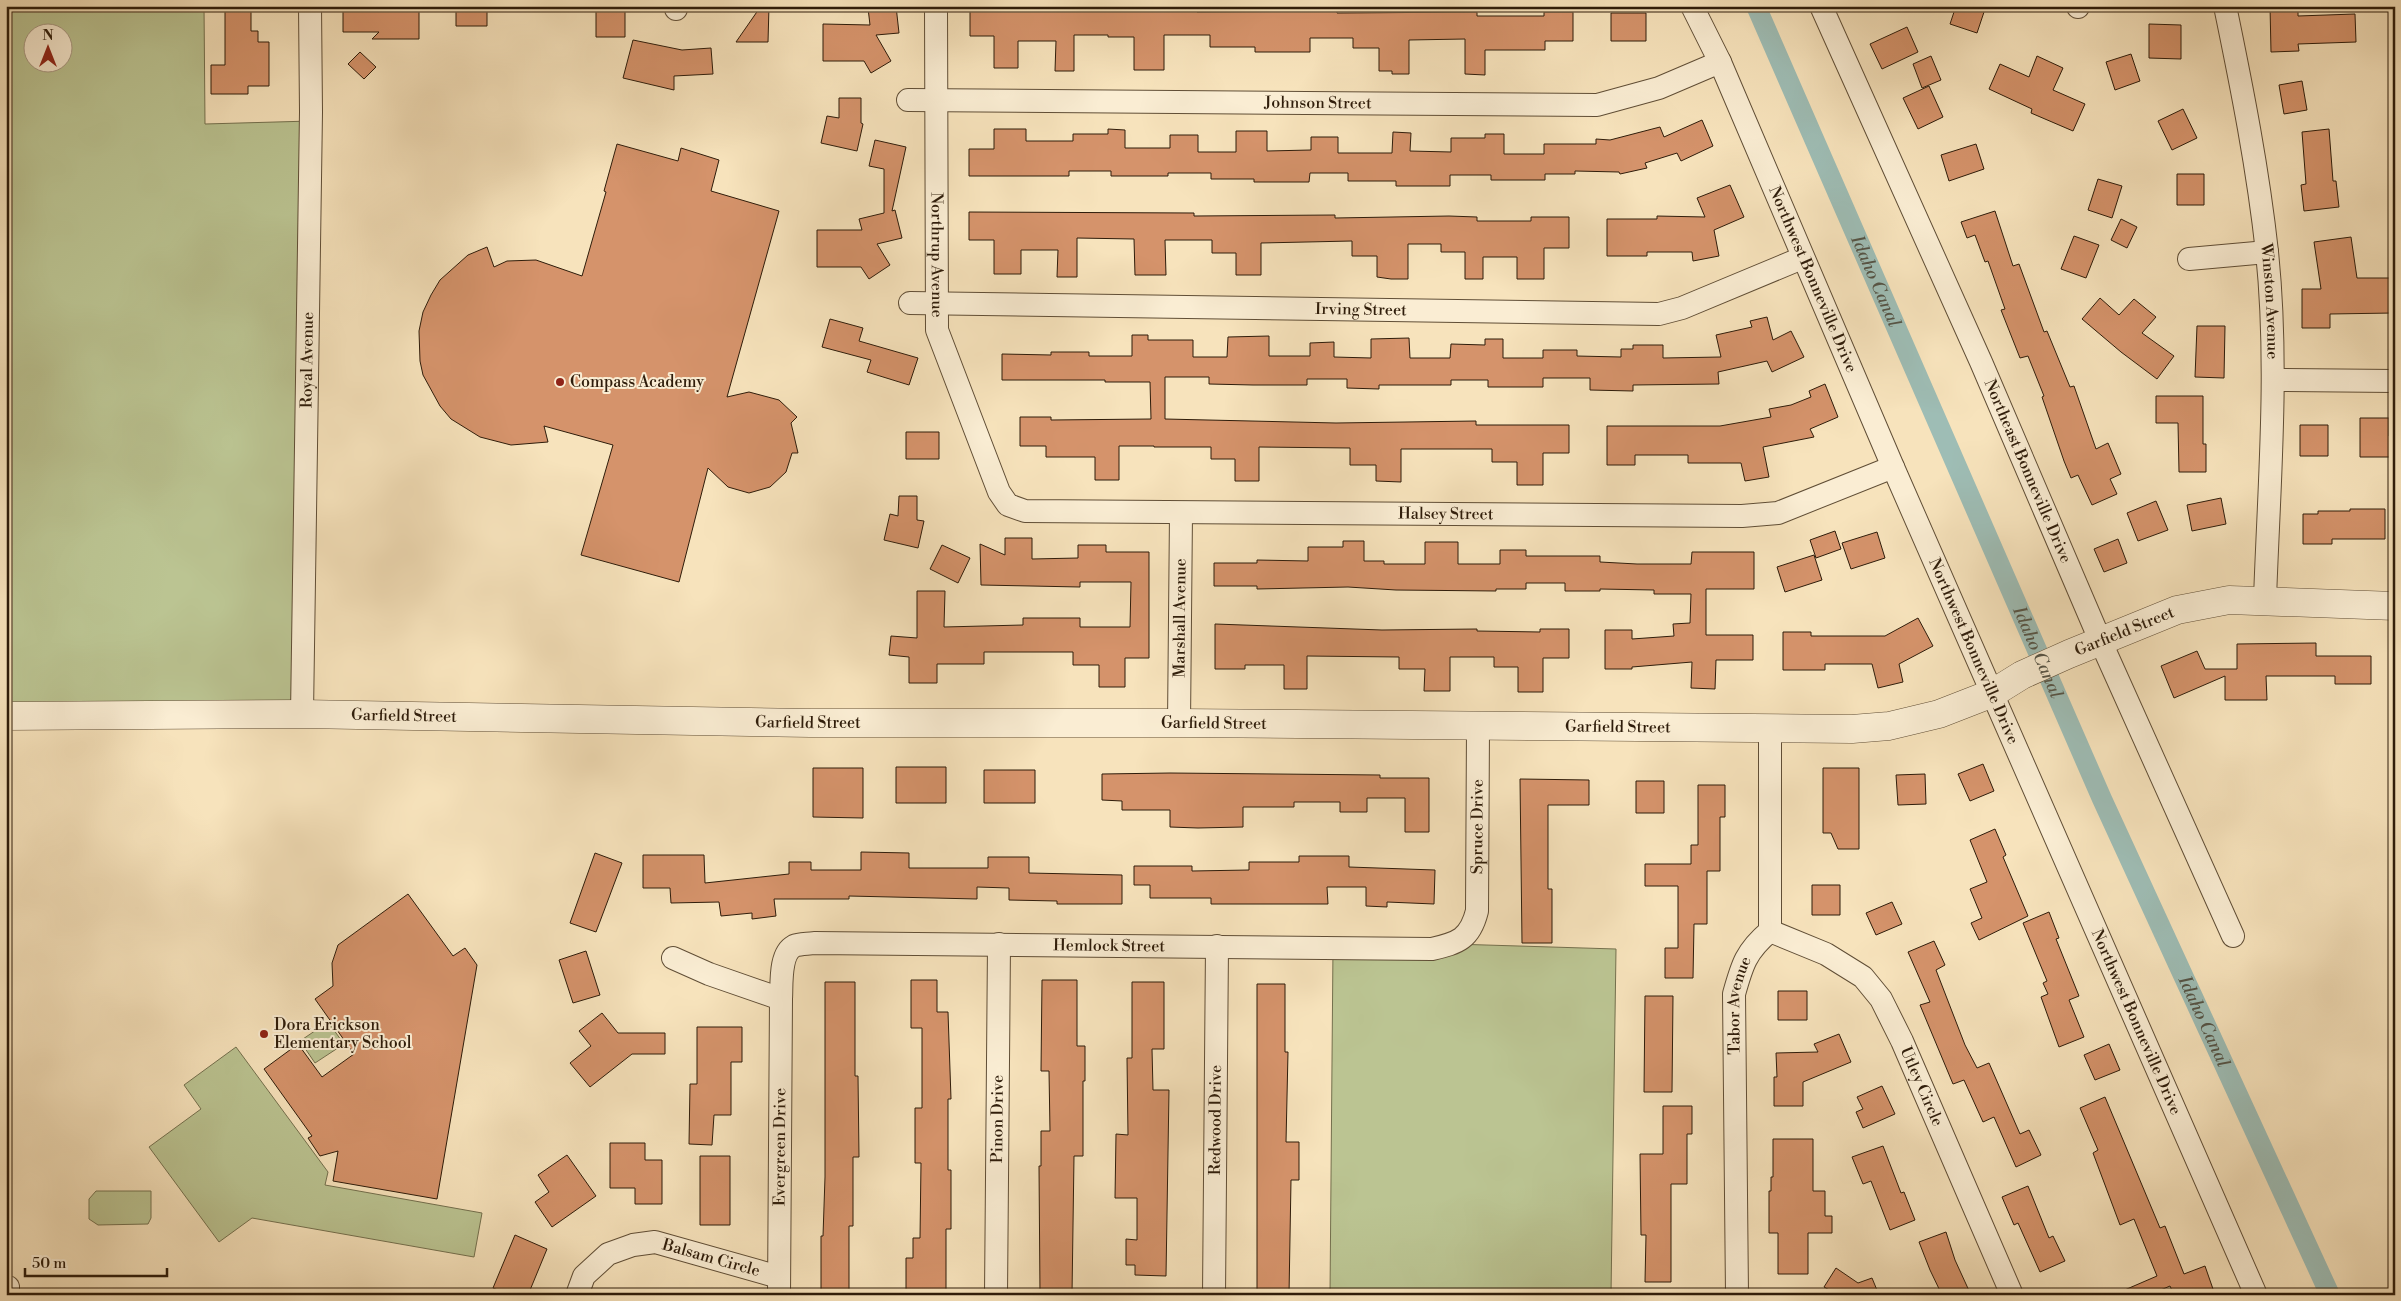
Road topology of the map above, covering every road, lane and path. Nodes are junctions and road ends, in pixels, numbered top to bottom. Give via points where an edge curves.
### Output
1 (310, 6) edge
2 (936, 6) edge
3 (1692, 6) edge
4 (1821, 6) edge
5 (2225, 6) edge
6 (1720, 62) junction
7 (908, 100) dead end
8 (936, 100) junction
9 (2267, 252) junction
10 (1802, 258) junction
11 (2189, 259) dead end
12 (910, 303) dead end
13 (936, 303) junction
14 (2273, 380) junction
15 (2395, 381) edge
16 (1892, 467) junction
17 (999, 492) joint
18 (1181, 513) junction
19 (2265, 599) junction
20 (2395, 606) edge
21 (2100, 640) junction
22 (1993, 693) junction
23 (302, 714) junction
24 (6, 716) edge
25 (1179, 723) junction
26 (1478, 727) junction
27 (1770, 728) junction
28 (1473, 926) joint
29 (1770, 931) junction
30 (2233, 936) dead end
31 (999, 944) junction
32 (1216, 946) junction
33 (672, 958) dead end
34 (781, 999) junction
35 (779, 1286) edge
36 (577, 1295) edge
37 (996, 1295) edge
38 (1214, 1295) edge
39 (1737, 1295) edge
40 (2012, 1295) edge
41 (2256, 1295) edge

1 - 23 street, Royal Avenue via 312,112
2 - 8 street, Northrup Avenue
3 - 6 street, Northwest Bonneville Drive
4 - 21 street, Northeast Bonneville Drive via 1981,362
5 - 9 street, Winston Avenue via 2246,103
6 - 8 street, Johnson Street via 1659,88 1597,105
6 - 10 street, Northwest Bonneville Drive
7 - 8 street, Johnson Street
8 - 13 street, Northrup Avenue
9 - 11 street
9 - 14 street, Winston Avenue
10 - 13 street, Irving Street via 1682,308 1659,314
10 - 16 street, Northwest Bonneville Drive
12 - 13 street, Irving Street
13 - 17 street, Northrup Avenue via 937,330
14 - 15 street
14 - 19 street, Winston Avenue
16 - 18 street, Halsey Street via 1778,513 1742,516
16 - 22 street, Northwest Bonneville Drive
17 - 18 street, Halsey Street via 1008,505 1025,511
18 - 25 street, Marshall Avenue
19 - 20 street, Garfield Street
19 - 21 street, Garfield Street via 2229,600 2176,610
21 - 22 street, Garfield Street via 2022,675
21 - 30 street, Northeast Bonneville Drive
22 - 27 street, Garfield Street via 1939,714 1889,726
22 - 41 street, Northwest Bonneville Drive
23 - 24 street, Garfield Street
23 - 25 street, Garfield Street via 811,723
25 - 26 street, Garfield Street
26 - 27 street, Garfield Street
26 - 28 street, Spruce Drive via 1477,911
27 - 29 street
28 - 32 street, Hemlock Street via 1453,944 1432,949
29 - 39 street, Tabor Avenue via 1755,943 1744,959 1734,994
29 - 40 street, Utley Circle via 1826,954 1862,978 1881,999
31 - 32 street, Hemlock Street
31 - 34 street, Hemlock Street via 814,943 794,946 784,961
31 - 37 street, Pinon Drive
32 - 38 street, Redwood Drive
33 - 34 street
34 - 35 street, Evergreen Drive
35 - 36 street, Balsam Circle via 690,1251 655,1242 633,1244 608,1254 584,1276

